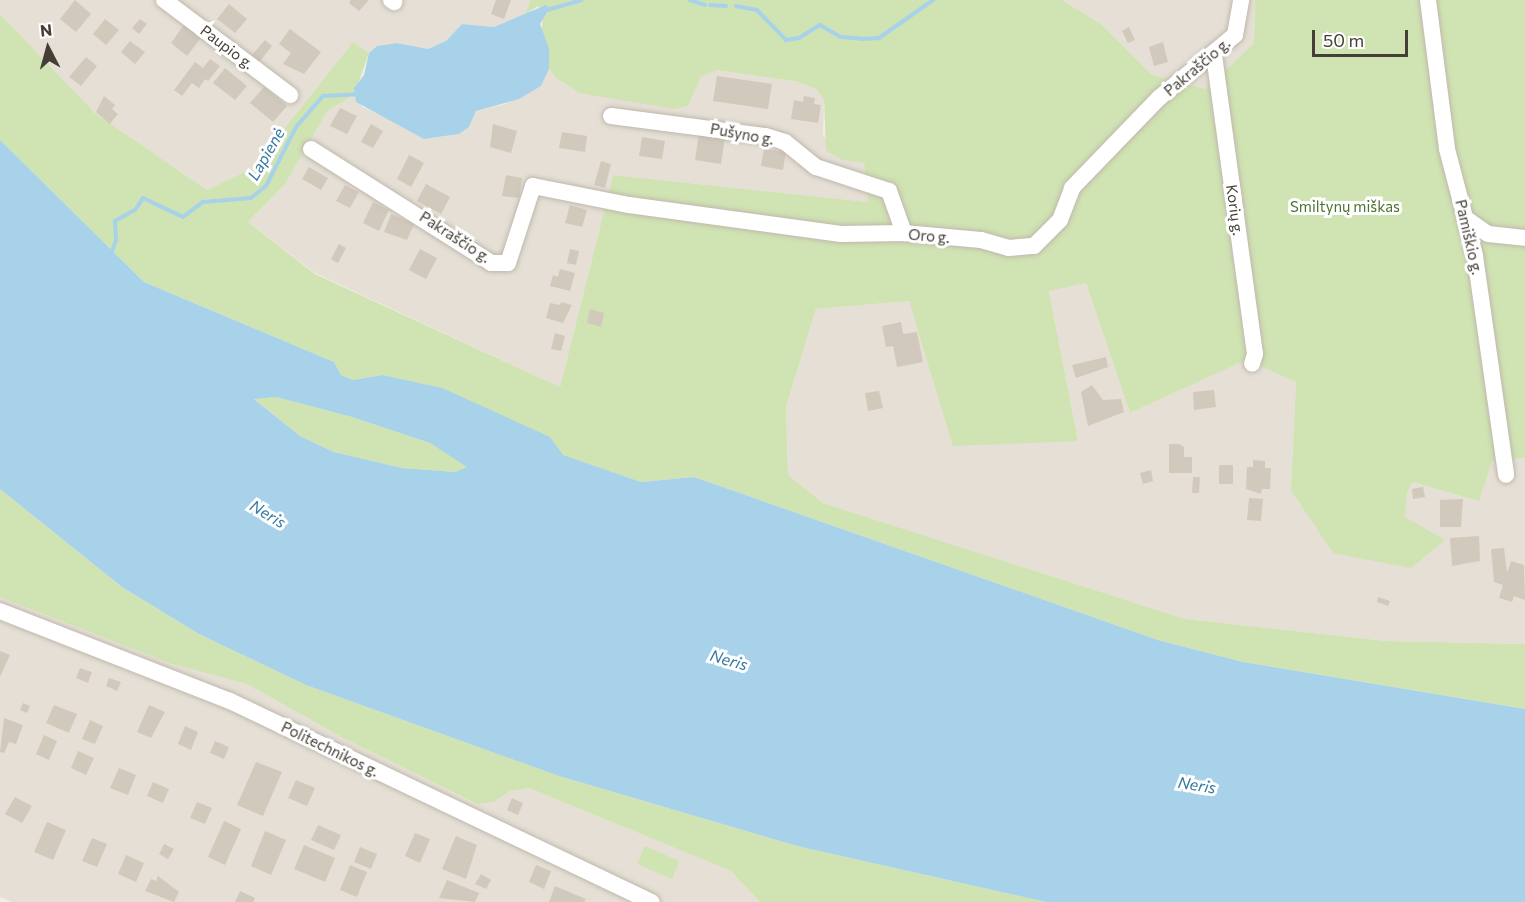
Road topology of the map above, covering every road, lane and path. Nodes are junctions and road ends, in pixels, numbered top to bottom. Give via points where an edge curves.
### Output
1 (164, 0) edge
2 (1241, 0) edge
3 (1428, 0) edge
4 (1214, 55) junction
5 (290, 95) dead end
6 (1159, 98) joint
7 (611, 116) dead end
8 (311, 149) dead end
9 (630, 205) joint
10 (1468, 220) junction
11 (904, 233) junction
12 (1525, 238) edge
13 (1252, 364) dead end
14 (1506, 474) dead end
15 (0, 611) edge
16 (652, 902) edge

1 - 5 street, Paupio g.
2 - 4 street, Pakraščio g. via 1235,35
3 - 10 street, Pamiškio g. via 1447,149
4 - 6 street, Pakraščio g.
4 - 13 street, Korių g. via 1255,354
6 - 11 street, Oro g. via 1072,188 1060,220 1034,246 1009,248 981,240
7 - 11 street, Pušyno g. via 766,136 785,142 816,167 889,191
8 - 9 street, Pakraščio g. via 491,263 508,263 533,186
9 - 11 street, Oro g. via 841,234
10 - 12 street via 1488,234
10 - 14 street, Pamiškio g.
15 - 16 street, Politechnikos g. via 231,701

